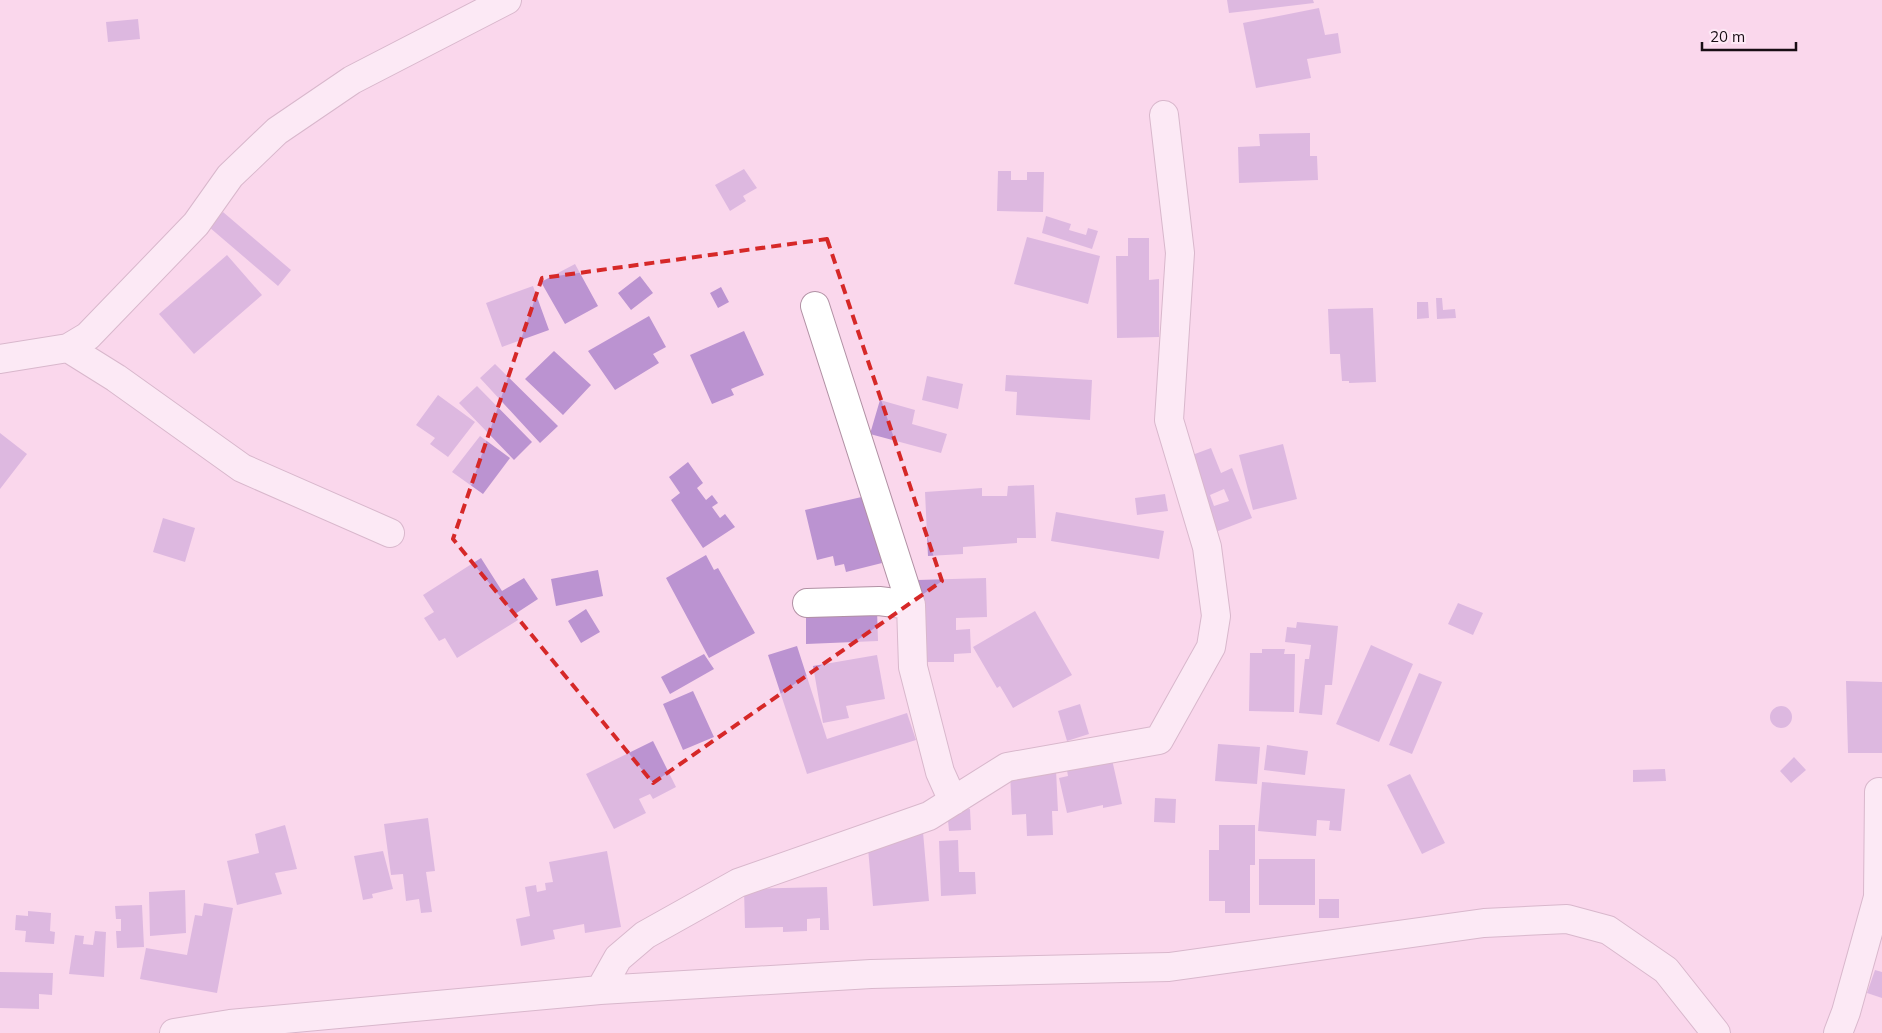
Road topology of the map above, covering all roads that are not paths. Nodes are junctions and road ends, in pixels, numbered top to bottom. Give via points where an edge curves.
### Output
1 (507, 0) edge
2 (1164, 115) dead end
3 (814, 306) dead end
4 (68, 348) junction
5 (0, 359) edge
6 (390, 533) dead end
7 (807, 603) dead end
8 (911, 604) junction
9 (1879, 792) dead end
10 (953, 801) junction
11 (600, 990) junction
12 (174, 1033) edge
13 (1716, 1033) edge
14 (1838, 1033) edge

1 - 4 street via 352,80 277,131 230,176 196,224 176,245 88,336
2 - 10 street via 1180,253 1169,420 1207,547 1216,616 1211,647 1159,740 1007,767
3 - 8 street
4 - 5 street
4 - 6 street via 116,378 242,468
7 - 8 street via 879,601
8 - 10 street via 913,667 940,772
9 - 14 street via 1878,897
10 - 11 street via 929,816 738,882 645,935 618,958
11 - 12 street via 230,1024
11 - 13 street via 871,974 1169,967 1484,923 1567,919 1608,930 1666,970

